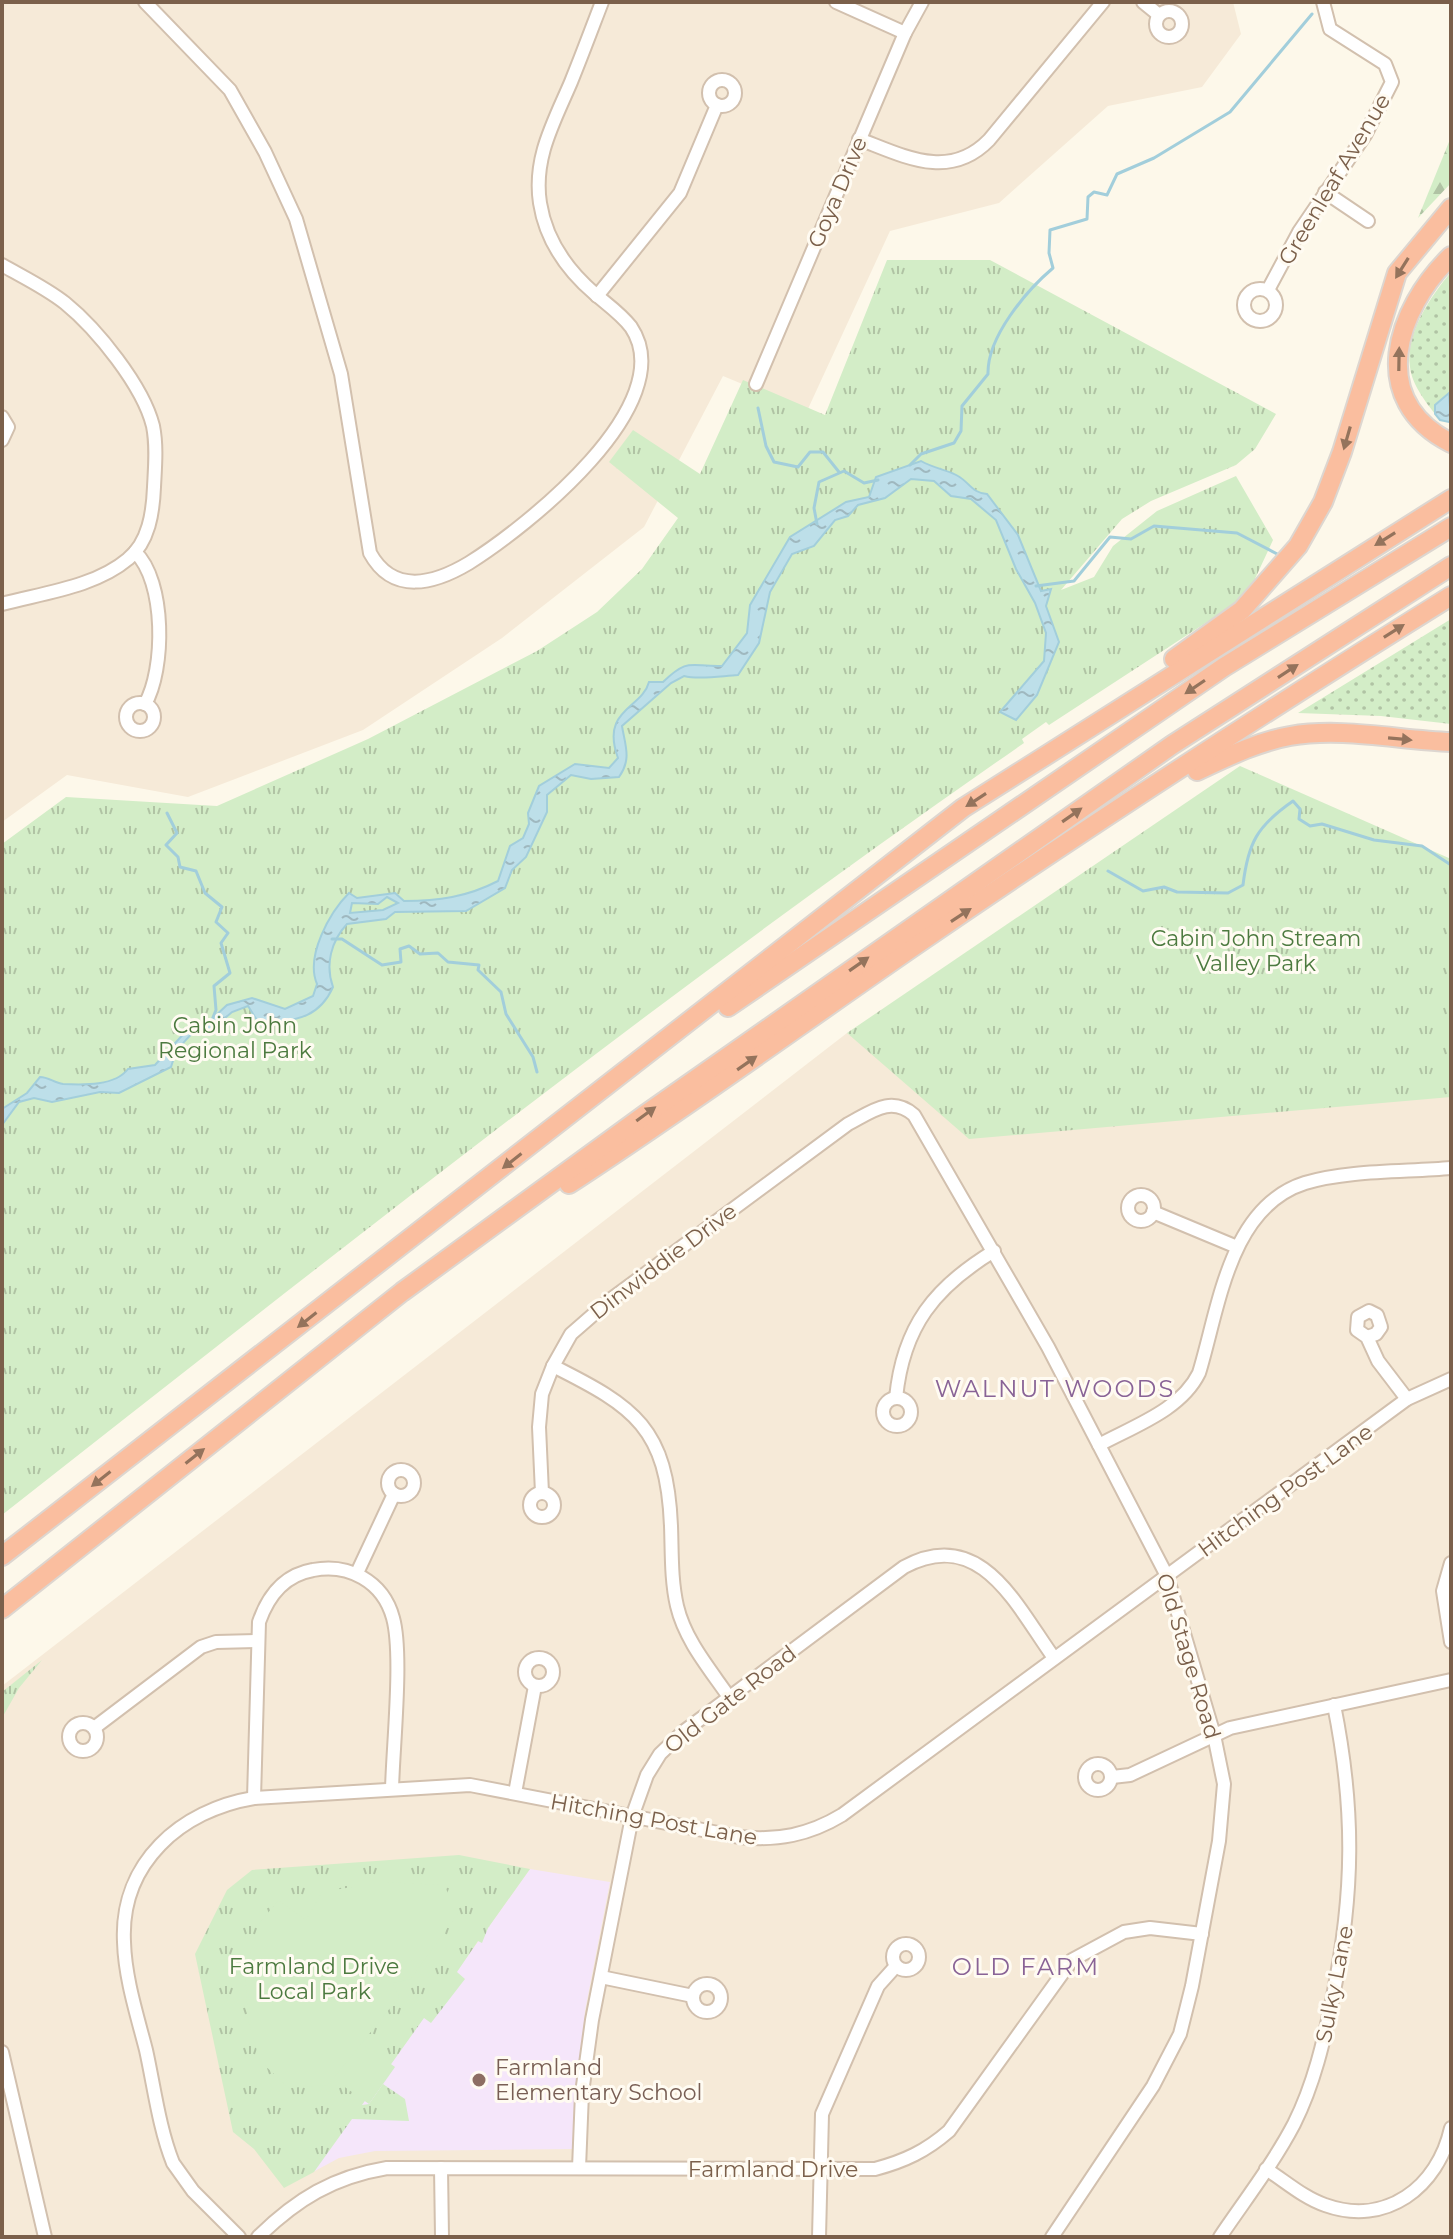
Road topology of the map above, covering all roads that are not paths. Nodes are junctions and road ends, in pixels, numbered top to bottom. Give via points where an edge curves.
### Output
1 (145, 2) edge
2 (602, 2) edge
3 (836, 2) edge
4 (922, 2) edge
5 (1103, 2) edge
6 (1143, 2) edge
7 (1323, 2) edge
8 (1159, 15) dead end
9 (905, 33) junction
10 (717, 105) dead end
11 (859, 139) junction
12 (1325, 192) junction
13 (1451, 208) edge
14 (1368, 221) dead end
15 (1451, 256) edge
16 (4, 270) edge
17 (1268, 290) dead end
18 (597, 296) junction
19 (756, 384) dead end
20 (2, 417) edge
21 (2, 440) edge
22 (1451, 443) edge
23 (1451, 499) edge
24 (1451, 527) edge
25 (135, 552) junction
26 (1451, 566) edge
27 (1451, 596) edge
28 (2, 604) edge
29 (145, 704) dead end
30 (1088, 727) junction
31 (1450, 743) edge
32 (1141, 797) junction
33 (898, 1105) joint
34 (574, 1113) junction
35 (1451, 1168) edge
36 (1153, 1212) dead end
37 (1237, 1247) junction
38 (994, 1251) junction
39 (402, 1292) junction
40 (1367, 1337) dead end
41 (553, 1366) junction
42 (1451, 1379) edge
43 (896, 1398) dead end
44 (1407, 1399) junction
45 (1099, 1445) junction
46 (542, 1493) dead end
47 (394, 1494) dead end
48 (2, 1556) edge
49 (1451, 1563) edge
50 (357, 1573) junction
51 (1167, 1576) junction
52 (2, 1609) edge
53 (256, 1641) junction
54 (1451, 1642) edge
55 (1054, 1658) junction
56 (1451, 1680) edge
57 (535, 1686) dead end
58 (729, 1697) junction
59 (1334, 1705) junction
60 (94, 1728) dead end
61 (1214, 1735) junction
62 (1112, 1777) dead end
63 (392, 1789) junction
64 (515, 1793) junction
65 (254, 1798) junction
66 (632, 1817) junction
67 (1202, 1934) junction
68 (896, 1966) dead end
69 (601, 1977) junction
70 (693, 1996) dead end
71 (2, 2052) edge
72 (1451, 2128) edge
73 (441, 2168) junction
74 (579, 2168) junction
75 (1266, 2169) junction
76 (819, 2170) junction
77 (45, 2237) edge
78 (239, 2237) edge
79 (258, 2237) edge
80 (442, 2237) edge
81 (819, 2237) edge
82 (1052, 2237) edge
83 (1220, 2237) edge

1 - 18 street via 230,90 291,207 341,374 366,538 382,571 422,583 454,572 524,525 589,462 642,376 633,331
2 - 18 street via 543,146 538,188 551,241
3 - 9 street
4 - 9 street, Goya Drive
5 - 11 street via 973,154 923,163
6 - 8 street
7 - 12 street, Greenleaf Avenue via 1330,29 1385,64 1392,82 1385,103
9 - 11 street, Goya Drive
10 - 18 street via 680,193
11 - 19 street, Goya Drive
12 - 14 street
12 - 17 street, Greenleaf Avenue
13 -> 30 highway via 1397,273 1342,452 1298,546 1242,610 1113,701
22 -> 15 highway via 1433,433 1408,405 1397,360 1409,312
16 - 25 street via 63,301 137,388 148,410 155,436 154,492 148,529
20 - 21 street via 8,427
23 -> 30 highway
24 -> 34 highway via 1224,667
25 - 28 street via 102,575
25 - 29 street via 152,576 158,604 156,678
39 -> 26 highway via 1172,745
32 -> 27 highway
30 -> 34 highway via 963,808
32 -> 31 highway via 1251,747 1291,735
39 -> 32 highway via 653,1129 925,939
33 - 38 street, Old Stage Road via 914,1115
33 - 41 street, Dinwiddie Drive via 883,1106 823,1140 622,1291 571,1334
34 -> 48 highway
35 - 37 street via 1305,1183 1265,1207
36 - 37 street
37 - 45 street via 1199,1373 1189,1390
38 - 43 street via 946,1284 919,1319
38 - 45 street, Old Stage Road
52 -> 39 highway
40 - 44 street
41 - 46 street, Dinwiddie Drive via 540,1410
41 - 58 street via 611,1395 637,1419 655,1446 670,1496 673,1585 681,1620
42 - 44 street, Hitching Post Lane
44 - 51 street, Hitching Post Lane
45 - 51 street, Old Stage Road
47 - 50 street
49 - 54 street via 1443,1591
50 - 53 street via 324,1568 284,1582 264,1606
50 - 63 street via 388,1605 395,1625
51 - 55 street, Hitching Post Lane
51 - 61 street, Old Stage Road
53 - 60 street via 227,1640 201,1647
53 - 65 street
55 - 58 street, Old Gate Road via 993,1574 965,1558 942,1555 904,1567
55 - 66 street, Hitching Post Lane via 842,1815 807,1832 765,1840
56 - 59 street
57 - 64 street
58 - 66 street, Old Gate Road via 660,1754
59 - 61 street
59 - 75 street, Sulky Lane via 1351,1827 1347,1921 1318,2063 1294,2124
61 - 62 street via 1130,1775
61 - 67 street, Old Stage Road via 1224,1784 1223,1810
63 - 64 street, Hitching Post Lane via 470,1785
63 - 65 street, Hitching Post Lane
64 - 66 street, Hitching Post Lane
65 - 78 street, Hitching Post Lane via 202,1812 161,1842 137,1877 123,1934 169,2155 177,2172
66 - 69 street, Old Gate Road
67 - 76 street, Farmland Drive via 1150,1928 1124,1932 1089,1948 1060,1973 949,2131 927,2149 875,2169
67 - 82 street, Old Stage Road via 1186,2013 1171,2053
68 - 76 street via 878,1986 827,2098 819,2130
69 - 70 street
69 - 74 street, Old Gate Road via 585,2068
71 - 77 street
72 - 75 street via 1432,2174 1405,2199 1384,2208 1323,2205
73 - 74 street, Farmland Drive
73 - 79 street, Farmland Drive via 387,2168 339,2180 298,2201
73 - 80 street
74 - 76 street, Farmland Drive
75 - 83 street, Sulky Lane
76 - 81 street

